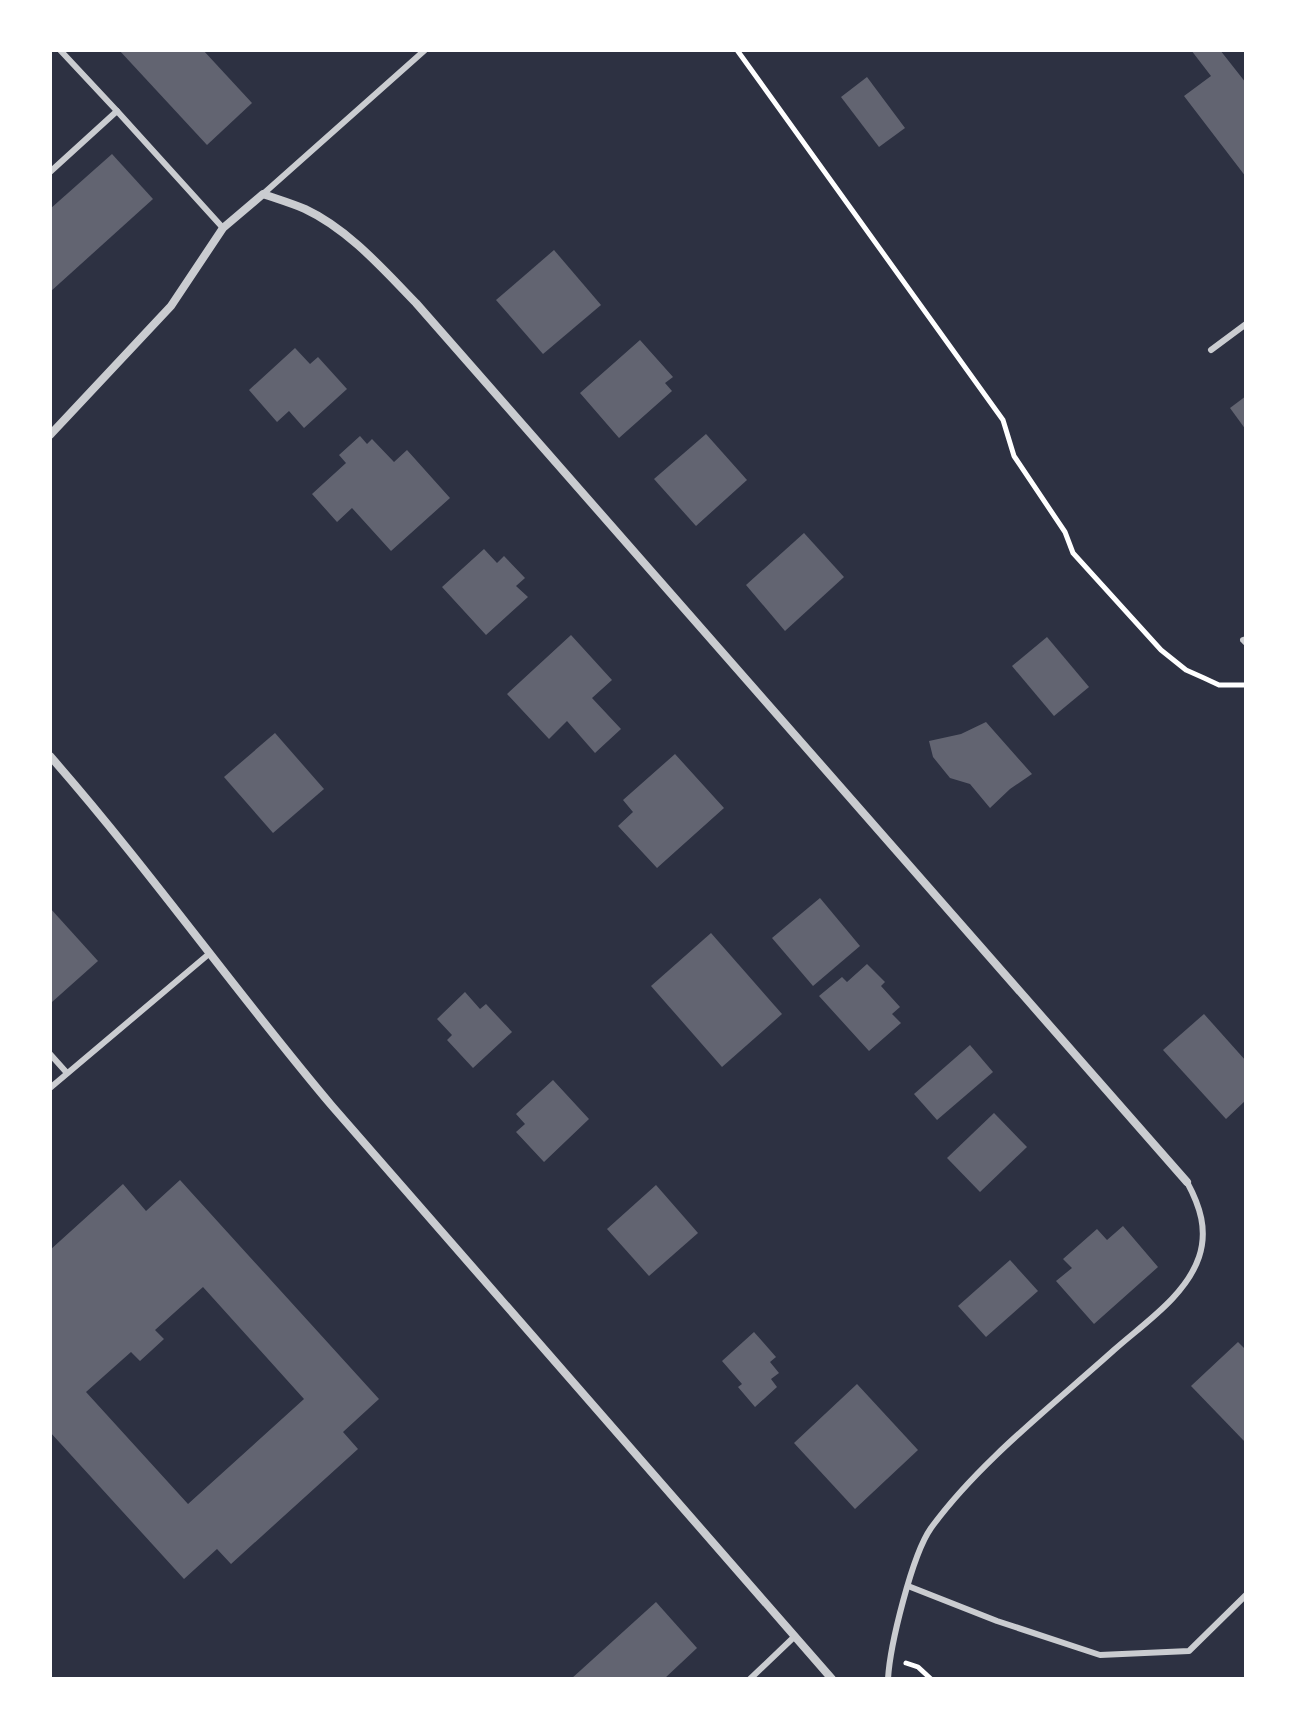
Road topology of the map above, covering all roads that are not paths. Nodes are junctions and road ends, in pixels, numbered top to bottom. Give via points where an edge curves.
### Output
1 (60, 50) edge
2 (425, 50) edge
3 (117, 111) junction
4 (50, 172) edge
5 (263, 194) junction
6 (223, 228) junction
7 (1246, 324) edge
8 (1211, 350) dead end
9 (50, 435) edge
10 (50, 756) edge
11 (210, 953) junction
12 (50, 1054) edge
13 (67, 1073) junction
14 (50, 1088) edge
15 (1187, 1182) joint
16 (908, 1586) junction
17 (1246, 1595) edge
18 (794, 1637) junction
19 (750, 1679) edge
20 (832, 1679) edge
21 (888, 1679) edge

1 - 3 lane
2 - 5 lane
3 - 4 lane
3 - 6 lane
5 - 6 street
5 - 15 street via 331,224 416,303
6 - 9 street via 171,306
7 - 8 lane
10 - 11 street
11 - 13 lane
11 - 18 street via 332,1106
12 - 13 lane
13 - 14 lane
15 - 16 lane via 1203,1219 1200,1257 1191,1274 947,1508 919,1548
16 - 17 lane via 1100,1655 1189,1651
16 - 21 lane
18 - 19 lane
18 - 20 street

